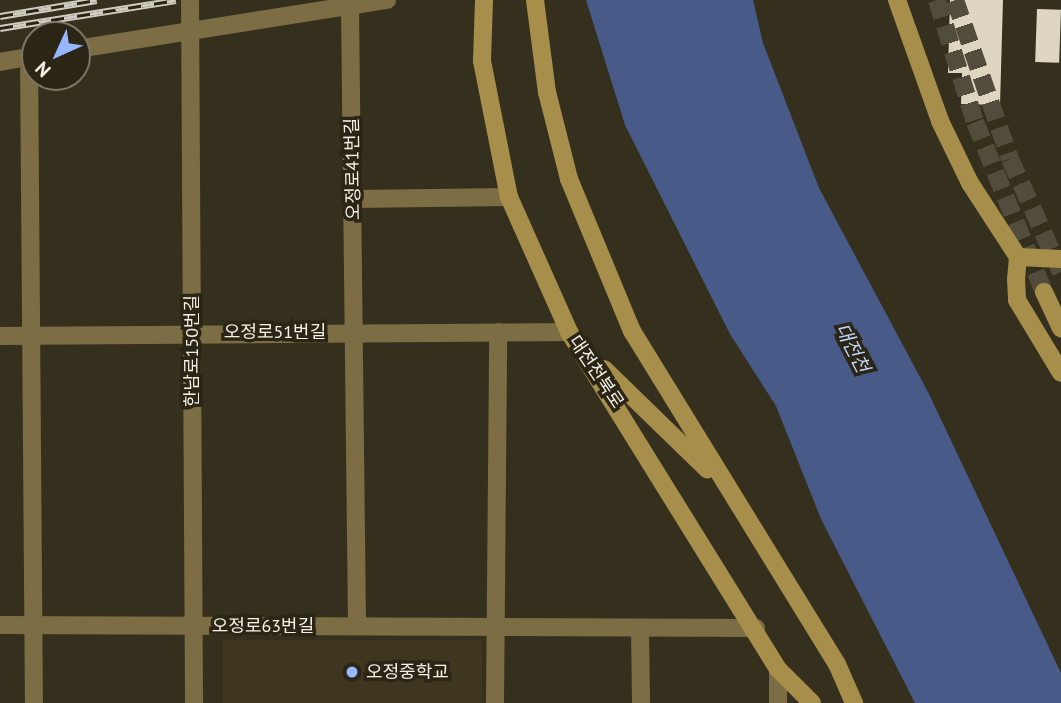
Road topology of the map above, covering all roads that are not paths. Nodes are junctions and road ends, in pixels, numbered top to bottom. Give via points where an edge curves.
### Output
1 (190, 0) edge
2 (387, 0) edge
3 (484, 0) edge
4 (535, 0) edge
5 (899, 1) edge
6 (350, 7) junction
7 (190, 30) junction
8 (91, 47) edge
9 (21, 58) edge
10 (0, 62) edge
11 (32, 91) edge
12 (509, 197) junction
13 (354, 199) junction
14 (1018, 257) junction
15 (1061, 259) edge
16 (1044, 292) tunnel mouth
17 (1061, 328) edge
18 (353, 332) junction
19 (498, 332) junction
20 (569, 332) junction
21 (192, 333) junction
22 (0, 336) edge
23 (29, 336) junction
24 (585, 351) junction
25 (1061, 373) edge
26 (727, 489) junction
27 (0, 625) edge
28 (32, 625) junction
29 (194, 625) junction
30 (357, 626) junction
31 (493, 627) junction
32 (640, 628) junction
33 (756, 628) junction
34 (778, 669) junction
35 (34, 703) edge
36 (194, 703) edge
37 (495, 703) edge
38 (641, 703) edge
39 (778, 703) edge
40 (812, 703) edge
41 (854, 703) edge

1 - 7 street, 한남로150번길
2 - 6 street
3 - 12 main road, 대전천북로 via 482,61
4 - 26 main road via 547,92 569,179 597,251 632,331
5 - 14 main road via 940,121 970,183
6 - 7 street
6 - 13 street, 오정로41번길
7 - 8 street
7 - 21 street, 한남로150번길
9 - 10 street
11 - 23 street
12 - 13 street
12 - 20 main road, 대전천북로
13 - 18 street, 오정로41번길
14 - 15 main road
14 - 25 main road via 1017,300
16 - 17 main road
18 - 19 street, 오정로51번길
18 - 21 street, 오정로51번길
18 - 30 street
19 - 20 street, 오정로51번길
19 - 31 street
20 - 24 main road, 대전천북로
21 - 23 street, 오정로51번길
21 - 29 street, 한남로150번길
22 - 23 street, 오정로51번길
23 - 28 street
24 - 26 main road
24 - 33 main road, 대전천북로
26 - 41 main road via 837,664
27 - 28 street, 오정로63번길
28 - 29 street, 오정로63번길
28 - 35 street
29 - 30 street, 오정로63번길
29 - 36 street, 한남로150번길
30 - 31 street, 오정로63번길
31 - 32 street, 오정로63번길
31 - 37 street
32 - 33 street, 오정로63번길
32 - 38 street
33 - 34 main road, 대전천북로
34 - 39 street
34 - 40 main road, 대전천북로

